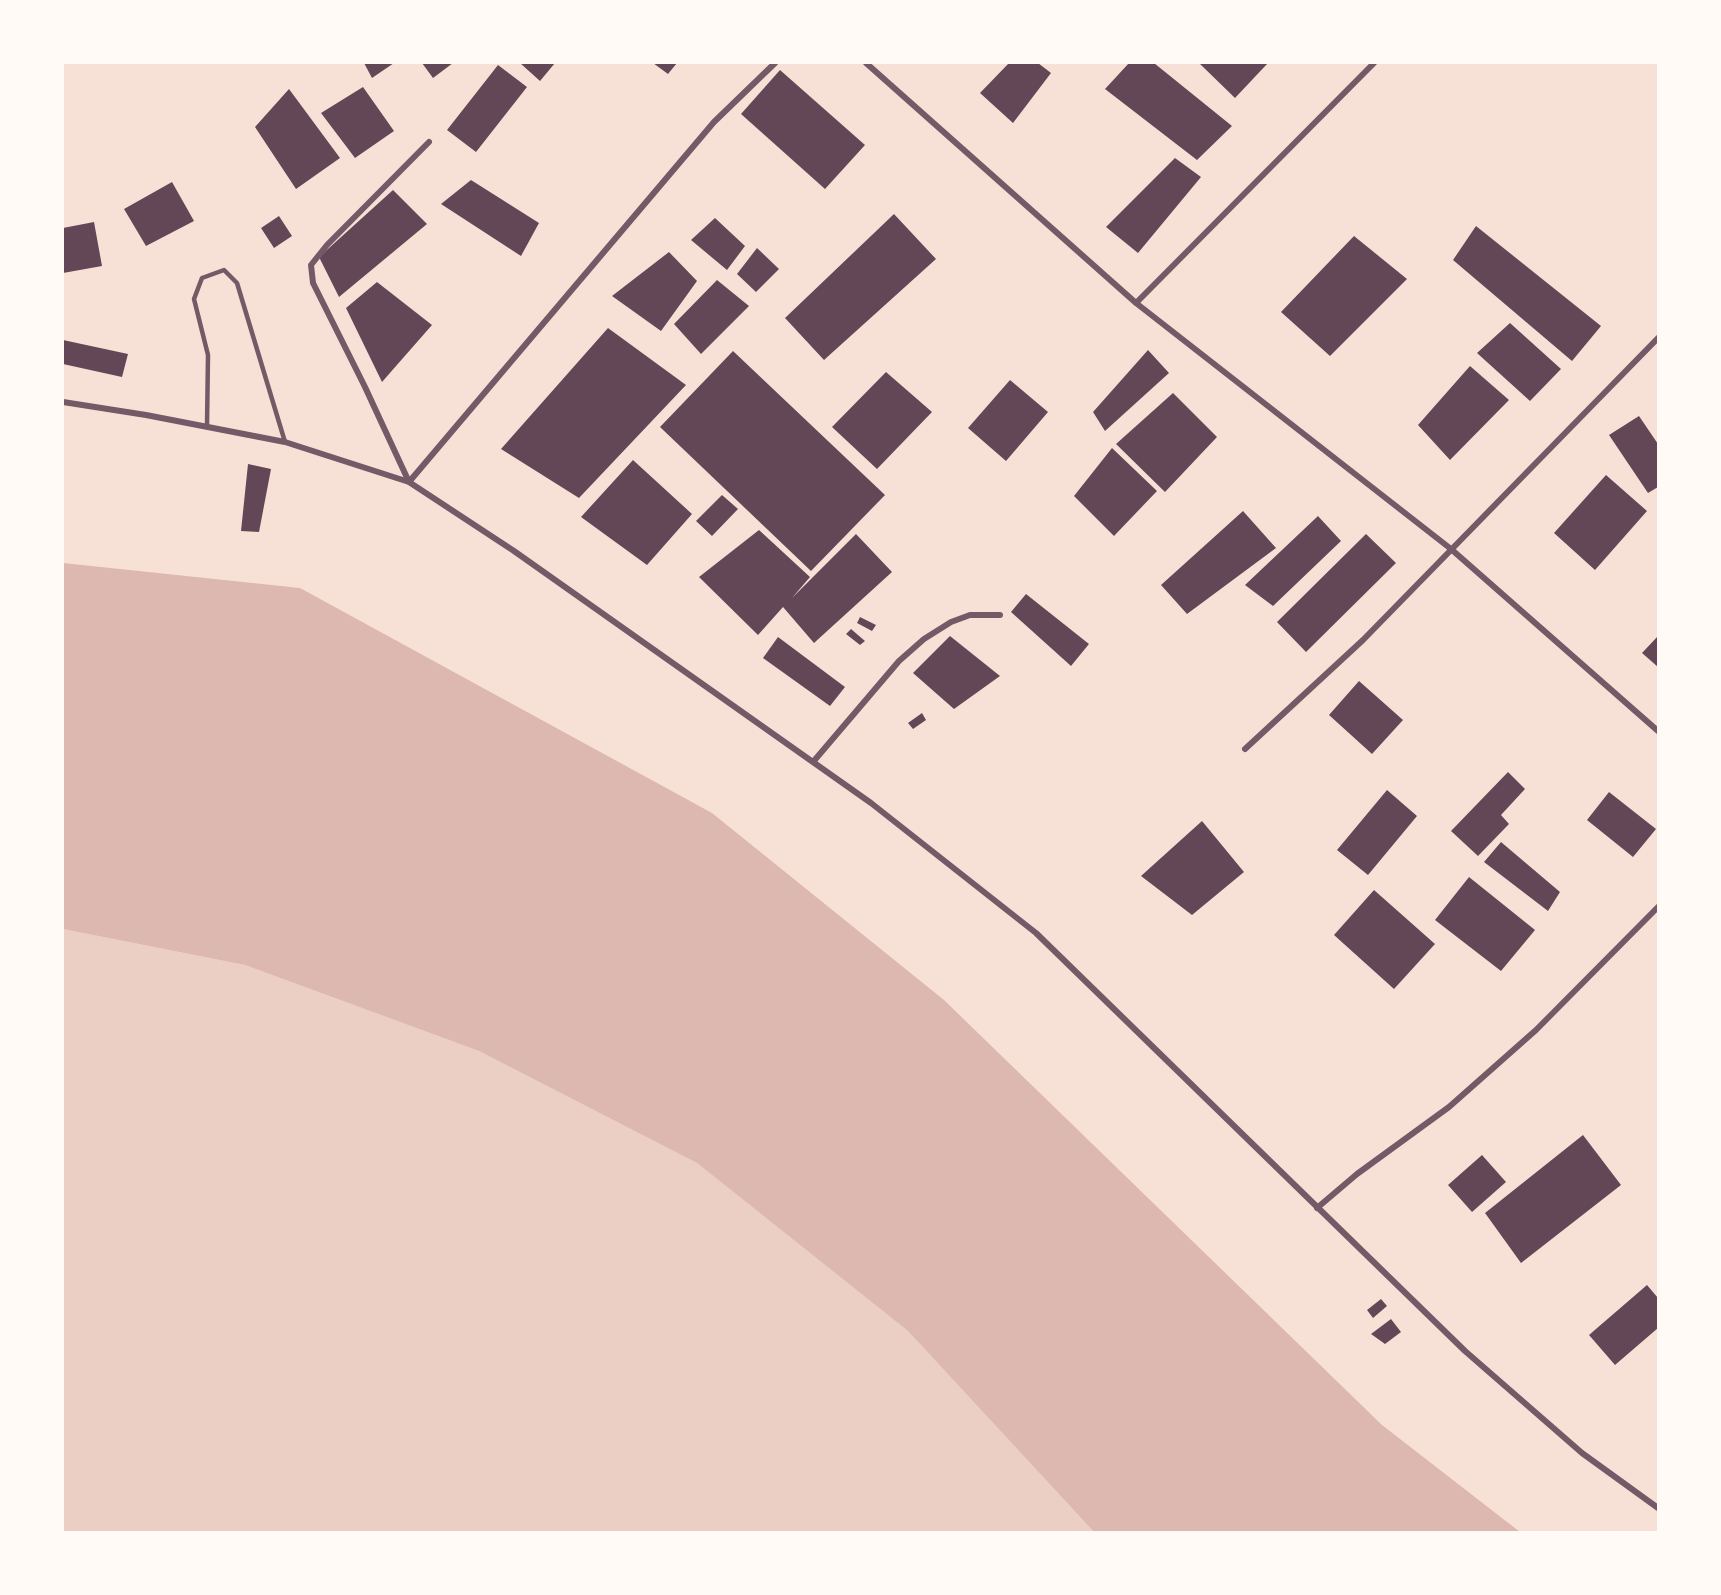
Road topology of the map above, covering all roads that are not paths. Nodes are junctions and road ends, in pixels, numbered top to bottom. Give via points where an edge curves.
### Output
1 (775, 63) edge
2 (866, 63) edge
3 (1374, 63) edge
4 (429, 142) dead end
5 (1136, 303) junction
6 (1658, 338) edge
7 (63, 402) edge
8 (207, 426) junction
9 (285, 442) junction
10 (409, 482) junction
11 (1451, 549) junction
12 (1000, 615) dead end
13 (1658, 731) edge
14 (1245, 749) dead end
15 (813, 762) junction
16 (1658, 907) edge
17 (1317, 1208) junction
18 (1658, 1508) edge

1 - 10 street via 714,122
2 - 5 street
3 - 5 street
4 - 10 street via 311,265 314,283
5 - 11 street
6 - 11 street
7 - 8 street
8 - 9 street
8 - 9 lane via 207,355 194,299 202,278 224,270 237,283
9 - 10 street
10 - 15 street via 514,551
11 - 13 street
11 - 14 street via 1363,640
12 - 15 street via 970,615 924,639 899,661
15 - 17 street via 872,803 1036,933
16 - 17 street via 1536,1030 1449,1107
17 - 18 street via 1465,1352 1582,1453

